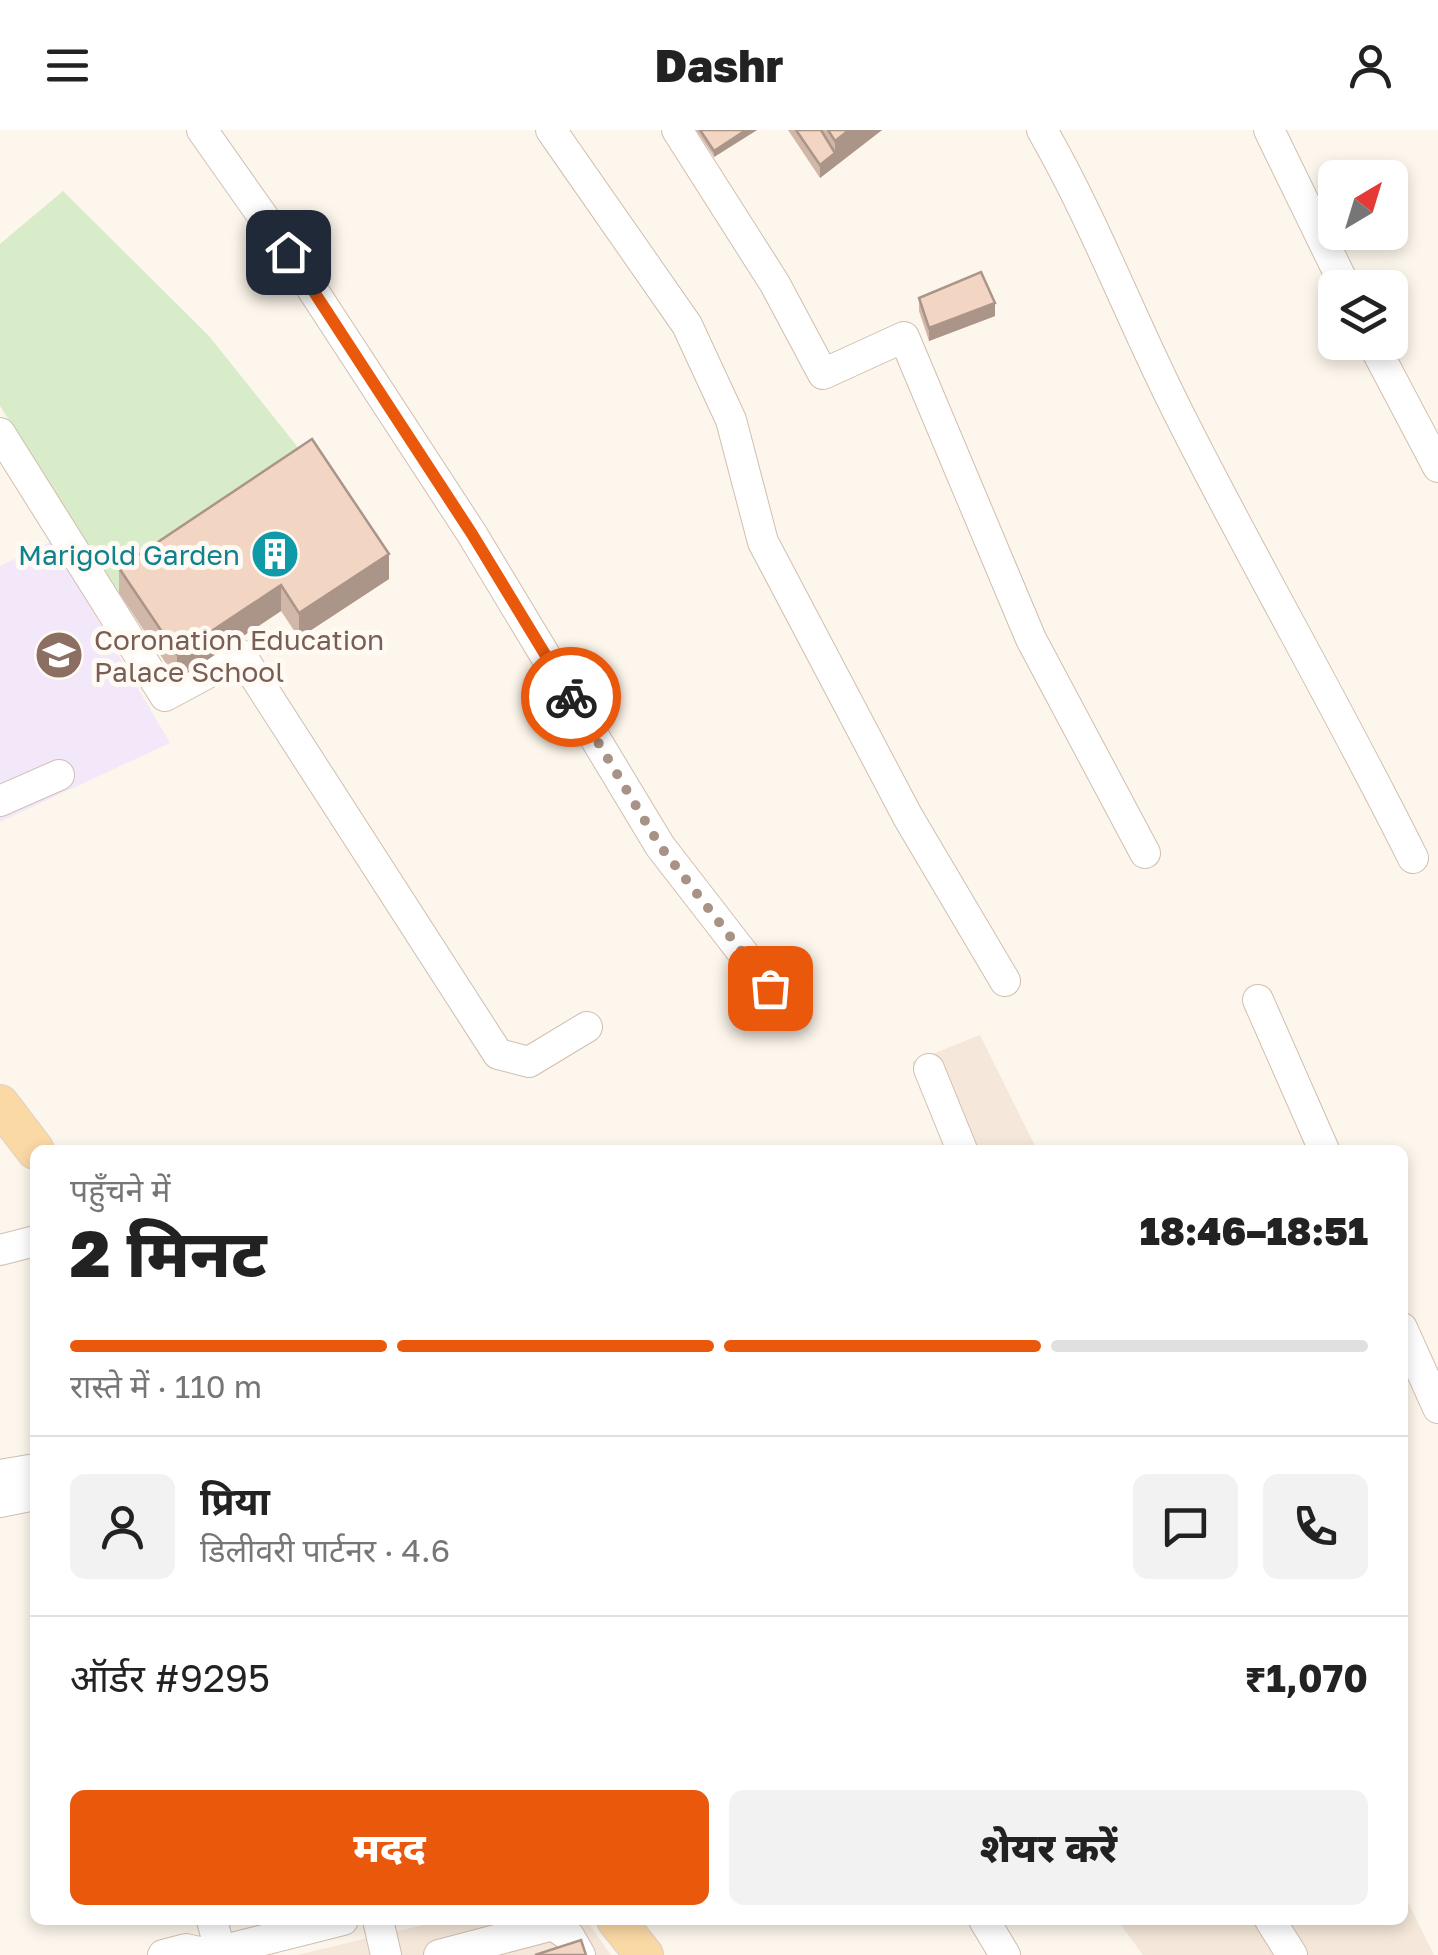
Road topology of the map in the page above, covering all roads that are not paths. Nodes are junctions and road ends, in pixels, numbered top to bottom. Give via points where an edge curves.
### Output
1 (202, 130) edge
2 (552, 130) edge
3 (676, 130) edge
4 (1042, 130) edge
5 (1269, 130) edge
6 (1337, 270) edge
7 (1382, 360) edge
8 (0, 433) edge
9 (1438, 467) edge
10 (59, 775) dead end
11 (0, 801) edge
12 (1145, 853) dead end
13 (1413, 858) dead end
14 (1005, 980) dead end
15 (770, 988) dead end
16 (1258, 1000) dead end
17 (587, 1027) dead end
18 (929, 1070) dead end
19 (0, 1104) edge
20 (32, 1145) edge
21 (960, 1145) edge
22 (1322, 1145) edge
23 (30, 1242) edge
24 (0, 1250) edge
25 (1408, 1341) edge
26 (1438, 1408) edge
27 (30, 1469) edge
28 (0, 1475) edge
29 (30, 1495) edge
30 (0, 1502) edge
31 (212, 1925) edge
32 (324, 1925) edge
33 (379, 1925) edge
34 (620, 1925) edge
35 (987, 1925) edge
36 (1273, 1925) edge
37 (215, 1954) edge
38 (163, 1955) edge
39 (386, 1955) edge
40 (439, 1955) edge
41 (580, 1955) edge
42 (644, 1955) edge
43 (1005, 1955) edge
44 (1292, 1955) edge

1 - 15 street via 472,534 660,846
2 - 14 street via 686,326 731,420 763,542 908,817
3 - 12 street via 775,284 823,374 904,336 1031,640
4 - 13 street via 1259,573 1341,713
5 - 6 street
7 - 9 street
8 - 17 street via 165,696 242,655 498,1054 529,1062
10 - 11 street
16 - 22 street
18 - 21 street
19 - 20 main road
23 - 24 street
25 - 26 street
27 - 28 street
29 - 30 street
31 - 37 street
32 - 37 street
33 - 39 street
34 - 42 main road
35 - 43 street
36 - 44 street
37 - 38 street via 186,1949
40 - 41 street via 553,1925

